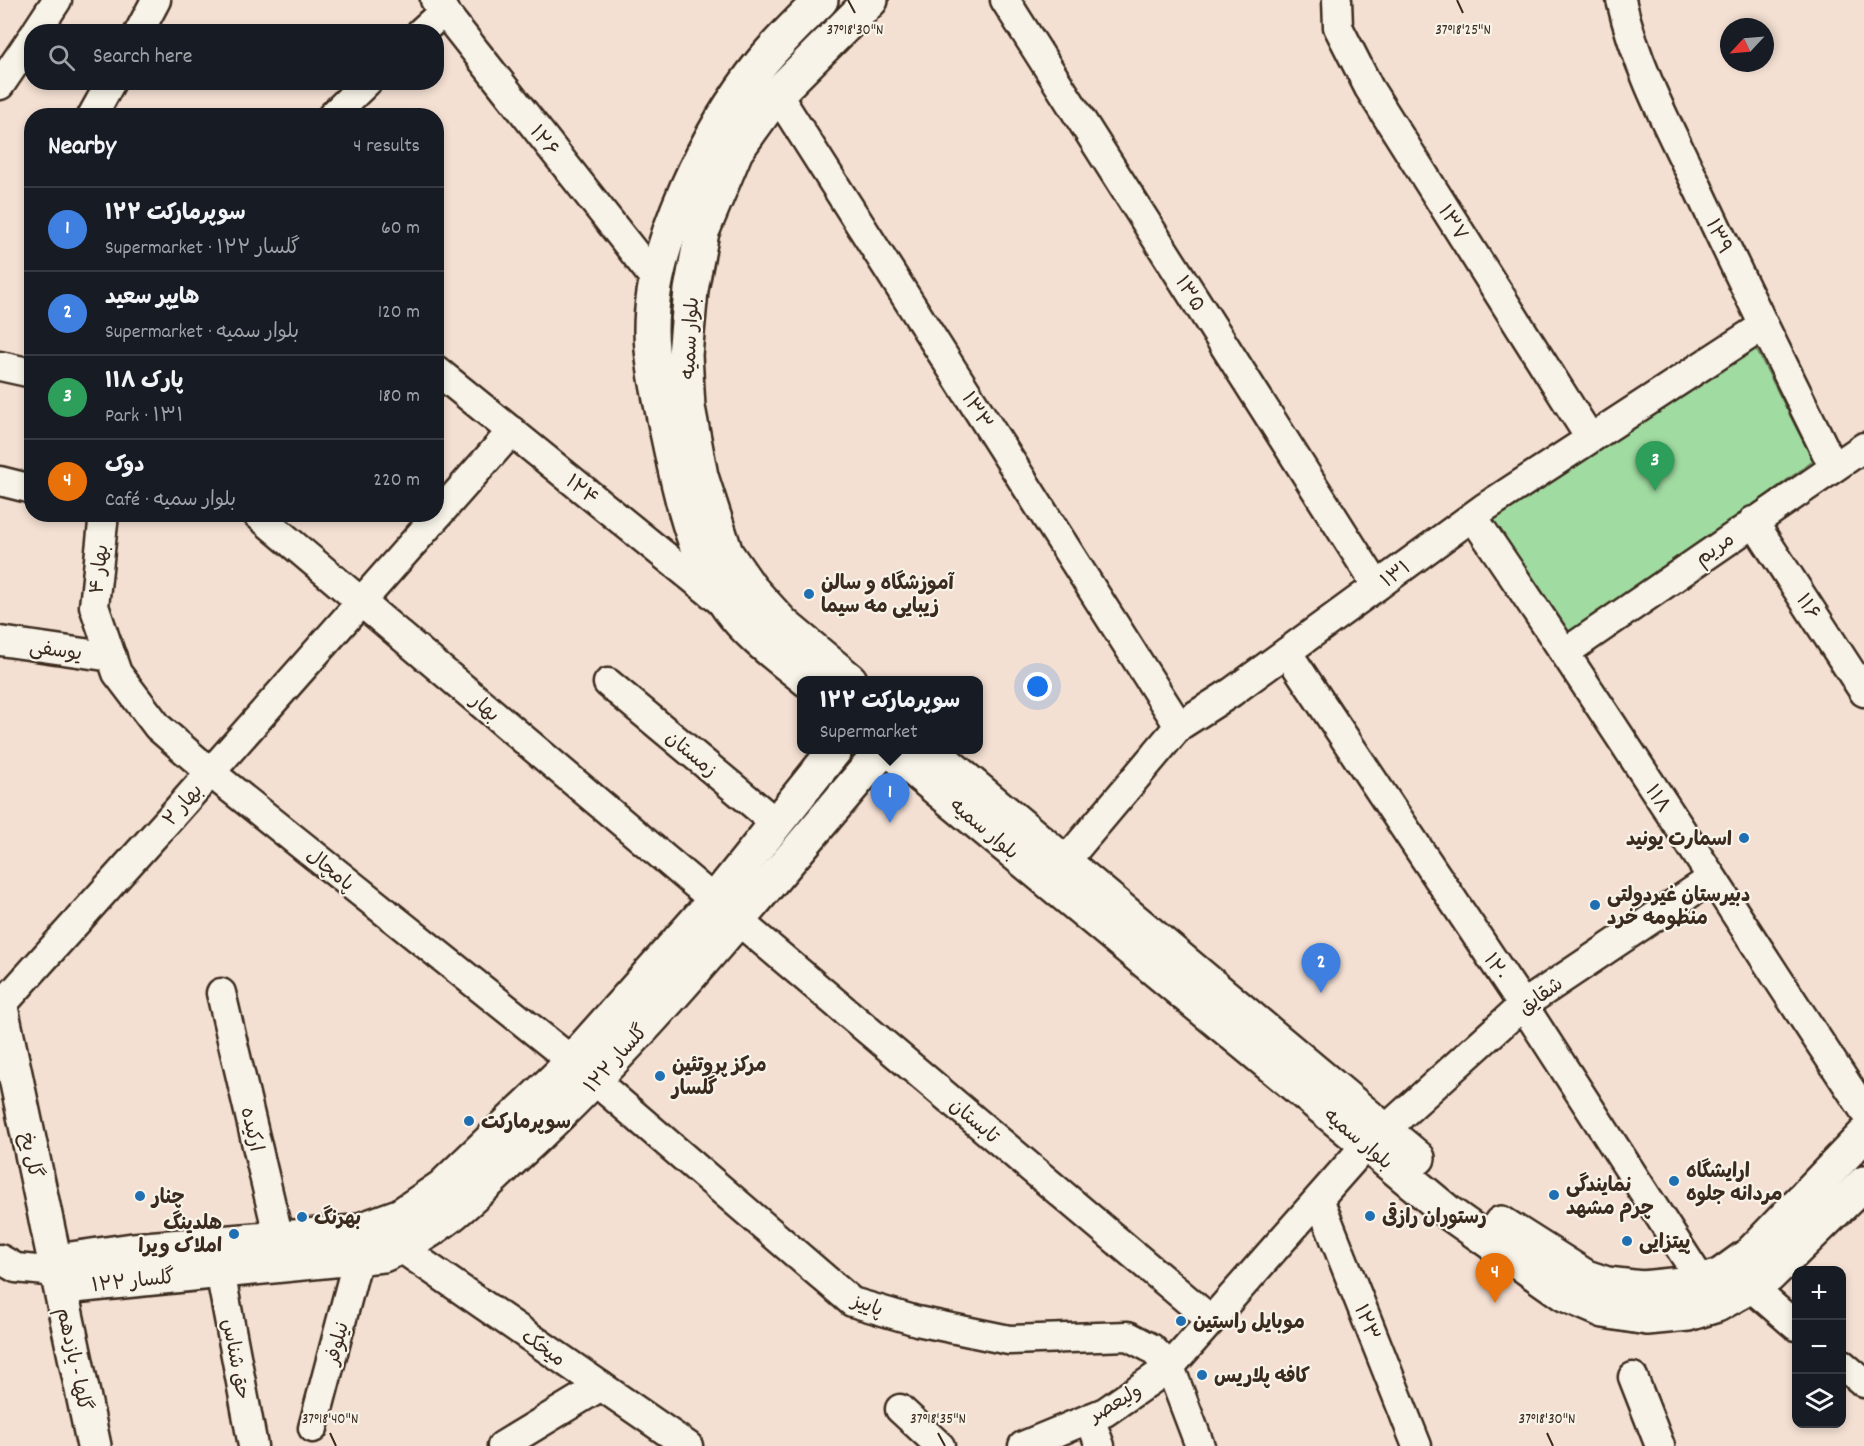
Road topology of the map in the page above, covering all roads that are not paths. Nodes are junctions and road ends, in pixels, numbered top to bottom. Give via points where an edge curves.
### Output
1 (57, 0) edge
2 (156, 0) edge
3 (821, 0) edge
4 (871, 0) edge
5 (1005, 0) edge
6 (1337, 0) edge
7 (1622, 0) edge
8 (440, 5) edge
9 (41, 24) edge
10 (143, 24) edge
11 (427, 24) edge
12 (24, 50) edge
13 (0, 85) edge
14 (107, 90) edge
15 (359, 90) edge
16 (777, 94) junction
17 (97, 108) edge
18 (341, 108) edge
19 (655, 279) junction
20 (1763, 326) junction
21 (0, 366) edge
22 (24, 371) edge
23 (444, 376) edge
24 (512, 431) junction
25 (1590, 438) junction
26 (1864, 447) edge
27 (1833, 466) junction
28 (0, 481) edge
29 (24, 487) edge
30 (444, 508) edge
31 (1473, 517) junction
32 (1753, 520) junction
33 (103, 522) edge
34 (267, 522) edge
35 (431, 522) edge
36 (1377, 586) junction
37 (361, 601) junction
38 (729, 608) junction
39 (0, 641) edge
40 (1287, 652) junction
41 (1566, 652) junction
42 (112, 657) junction
43 (801, 676) edge
44 (844, 676) edge
45 (608, 684) dead end
46 (1864, 692) edge
47 (1179, 726) junction
48 (832, 754) edge
49 (879, 754) edge
50 (895, 754) edge
51 (936, 754) edge
52 (210, 772) junction
53 (776, 823) junction
54 (1064, 863) junction
55 (1711, 879) junction
56 (726, 911) junction
57 (1161, 959) junction
58 (221, 993) dead end
59 (0, 1004) edge
60 (1523, 1005) junction
61 (583, 1072) junction
62 (1864, 1110) edge
63 (1864, 1135) edge
64 (1376, 1138) junction
65 (1864, 1183) edge
66 (1319, 1199) junction
67 (401, 1248) junction
68 (282, 1252) junction
69 (358, 1258) junction
70 (0, 1259) edge
71 (220, 1271) junction
72 (56, 1272) junction
73 (1702, 1282) junction
74 (1752, 1288) junction
75 (1211, 1320) junction
76 (1792, 1322) edge
77 (1170, 1367) junction
78 (1846, 1367) edge
79 (1633, 1377) dead end
80 (1864, 1383) edge
81 (601, 1386) junction
82 (900, 1409) dead end
83 (1090, 1418) junction
84 (313, 1428) dead end
85 (94, 1446) edge
86 (253, 1446) edge
87 (502, 1446) edge
88 (688, 1446) edge
89 (940, 1446) edge
90 (1023, 1446) edge
91 (1100, 1446) edge
92 (1200, 1446) edge
93 (1417, 1446) edge
94 (1660, 1446) edge

1 - 9 street
2 - 10 street
3 - 19 main road, بلوار سمیه via 760,65 712,136 674,221
4 - 16 main road, بلوار سمیه
5 - 36 street, ۱۳۵
6 - 25 street, ۱۳۷ via 1338,27 1369,88
7 - 20 street, ۱۳۹ via 1640,64
8 - 11 street
8 - 19 street, ۱۲۶
12 - 13 street
14 - 17 street
15 - 18 street
16 - 44 main road, بلوار سمیه via 736,151 702,232 684,355 688,407 701,476 726,553 751,589 783,624
16 - 47 street, ۱۳۳
19 - 38 main road, بلوار سمیه via 651,332 678,485 701,561
20 - 25 street, ۱۳۱
20 - 27 street, ۱۳۹
21 - 22 street
23 - 24 street, ۱۲۴
24 - 30 street, بهار ۲
24 - 38 street, ۱۲۴
25 - 31 street, ۱۳۱
26 - 27 street, مریم
27 - 32 street, مریم
28 - 29 street
31 - 36 street, ۱۳۱
31 - 41 street, ۱۱۸
32 - 41 street, مریم
32 - 46 street, ۱۱۶
33 - 42 street, بهار ۴ via 94,606
34 - 37 street, بهار
35 - 37 street, بهار ۲
36 - 40 street, ۱۳۱
37 - 52 street, بهار ۲
37 - 56 street, بهار
38 - 43 main road, بلوار سمیه
39 - 42 street, یوسفی
40 - 47 street, ۱۳۱
40 - 60 street, ۱۲۰
41 - 55 street, ۱۱۸
42 - 52 street, پامچال via 117,673 158,727
45 - 53 street, زمستان
47 - 54 street, ۱۳۱
48 - 53 main road, گلسار ۱۲۲
49 - 56 main road, گلسار ۱۲۲
50 - 57 main road, بلوار سمیه
51 - 54 main road, بلوار سمیه
52 - 59 street, بهار ۲
52 - 61 street, پامچال
53 - 56 main road, گلسار ۱۲۲
54 - 57 main road, بلوار سمیه
55 - 60 street, شقایق
55 - 62 street, ۱۱۸
56 - 61 main road, گلسار ۱۲۲
56 - 75 street, تابستان
57 - 64 main road, بلوار سمیه
58 - 68 street, ارکیده
59 - 72 main road, گل یخ
60 - 64 street, شقایق
60 - 73 street, ۱۲۰
61 - 67 main road, گلسار ۱۲۲ via 446,1221
61 - 68 main road, گلسار ۱۲۲ via 442,1187 401,1215
61 - 77 street, پاییز via 852,1302 917,1321 1009,1340 1128,1336 1151,1348
63 - 73 main road, بلوار سمیه via 1750,1254 1721,1275
64 - 66 street
64 - 73 main road, بلوار سمیه via 1514,1233 1586,1277 1642,1288
64 - 74 main road, بلوار سمیه via 1449,1213 1564,1294 1604,1311 1647,1318 1689,1314
65 - 74 main road, بلوار سمیه via 1809,1240
66 - 75 street
66 - 93 street, ۱۲۳
67 - 69 main road, گلسار ۱۲۲
67 - 81 street, میخک
68 - 69 main road, گلسار ۱۲۲
68 - 71 main road, گلسار ۱۲۲
68 - 72 main road, گلسار ۱۲۲ via 133,1250 71,1259
69 - 84 street, نیلوفر
70 - 72 street via 16,1268
71 - 72 main road, گلسار ۱۲۲ via 74,1286
71 - 86 street, حق شناس
72 - 85 main road, گلها - یازدهم
74 - 76 street
75 - 77 street
77 - 83 street, ولیعصر via 1113,1407
77 - 92 street
78 - 80 street
79 - 94 street
81 - 87 street
81 - 88 street, میخک
82 - 89 street
83 - 90 street, ولیعصر
83 - 91 street

